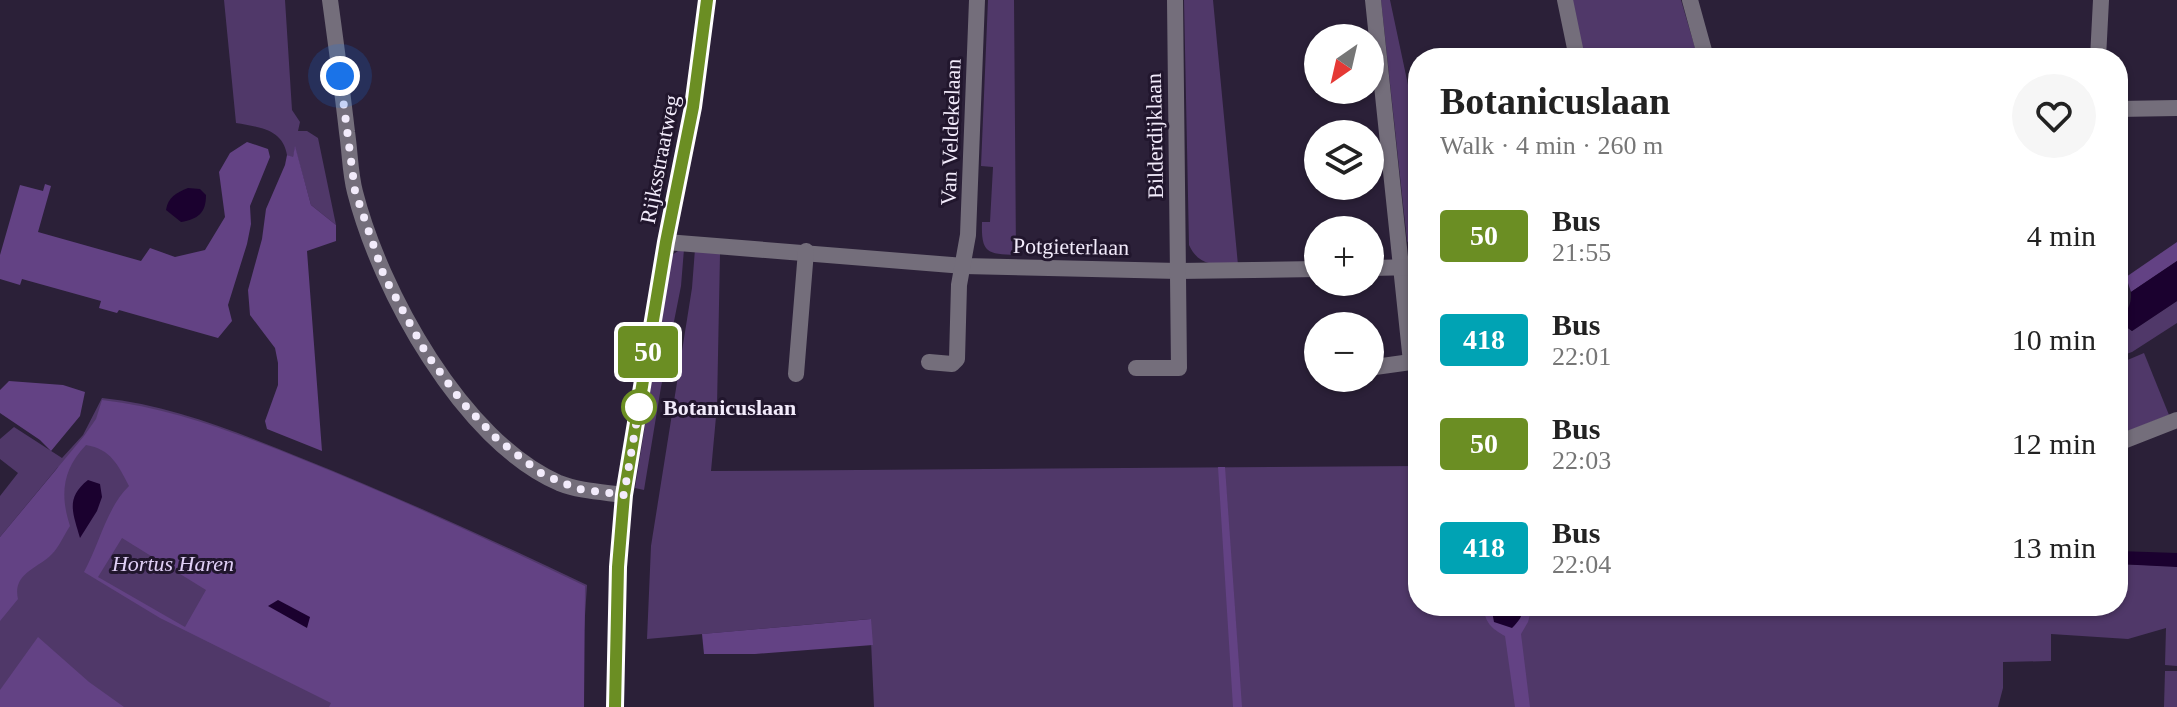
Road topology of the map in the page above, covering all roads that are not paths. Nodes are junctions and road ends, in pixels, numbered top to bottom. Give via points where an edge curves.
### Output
1 (330, 0) edge
2 (707, 0) edge
3 (977, 0) edge
4 (1175, 0) edge
5 (1373, 0) edge
6 (1565, 0) edge
7 (1690, 0) edge
8 (2101, 0) edge
9 (1575, 48) edge
10 (1703, 48) edge
11 (2099, 48) edge
12 (2177, 108) edge
13 (2128, 109) edge
14 (666, 242) junction
15 (806, 251) junction
16 (1408, 260) edge
17 (964, 266) junction
18 (1408, 267) edge
19 (1384, 268) edge
20 (1304, 269) edge
21 (1178, 271) junction
22 (929, 362) dead end
23 (1408, 363) edge
24 (1384, 366) edge
25 (1136, 368) dead end
26 (796, 374) dead end
27 (2177, 420) edge
28 (2128, 439) edge
29 (624, 495) junction
30 (615, 707) edge

1 - 29 street via 355,191 384,276 414,334 462,402 520,458 567,486
2 - 14 main road, Rijksstraatweg via 693,107
3 - 17 street, Van Veldekelaan
4 - 21 street, Bilderdijklaan
5 - 16 street
6 - 9 street
7 - 10 street
8 - 11 street
12 - 13 street
14 - 15 street, Potgieterlaan
14 - 29 main road, Rijksstraatweg
15 - 17 street, Potgieterlaan
15 - 26 street
17 - 21 street, Potgieterlaan
17 - 22 street via 957,359 952,364
18 - 19 street
20 - 21 street, Potgieterlaan
21 - 25 street via 1179,368
23 - 24 street
27 - 28 street
29 - 30 main road, Rijksstraatweg

